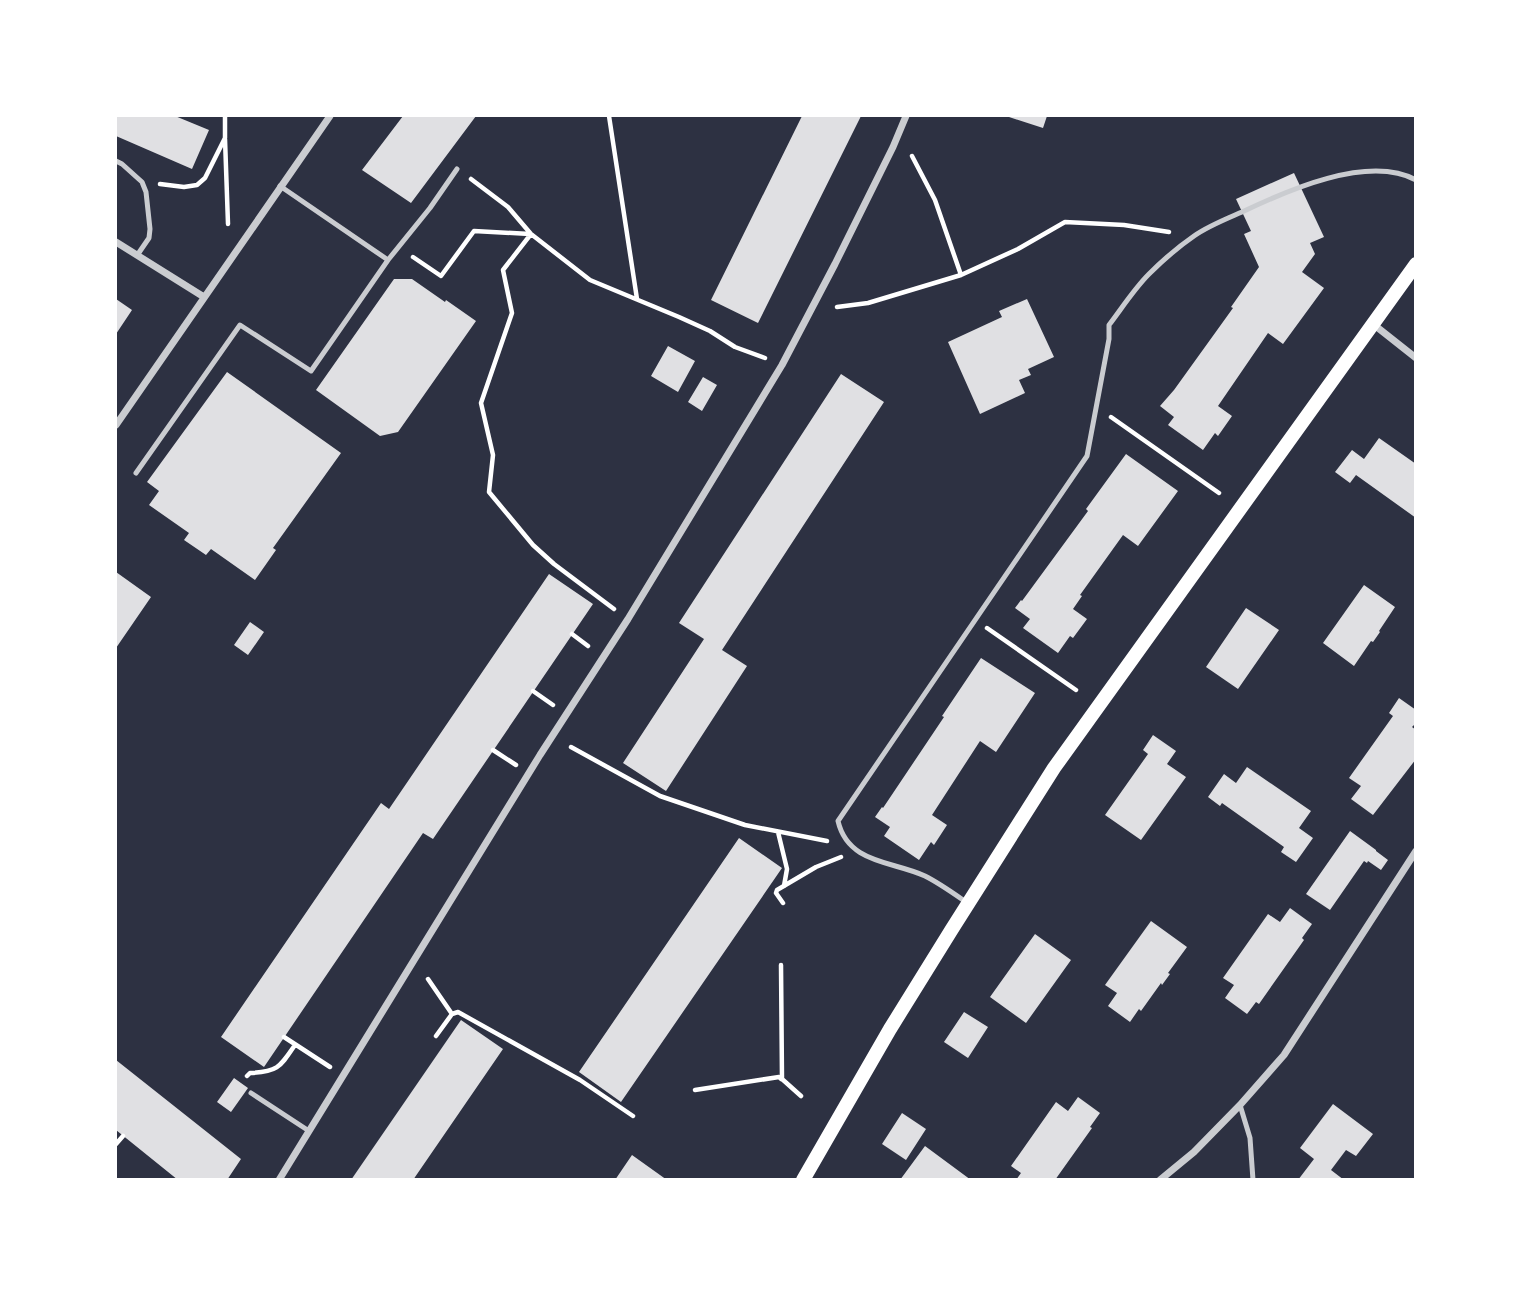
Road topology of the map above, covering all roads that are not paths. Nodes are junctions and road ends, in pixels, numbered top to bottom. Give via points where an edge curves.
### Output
1 (330, 116) edge
2 (906, 116) edge
3 (116, 161) edge
4 (457, 169) road end
5 (1416, 180) edge
6 (280, 186) junction
7 (116, 242) edge
8 (138, 254) junction
9 (388, 260) junction
10 (1416, 264) edge
11 (204, 298) junction
12 (1373, 324) junction
13 (1416, 358) edge
14 (116, 425) edge
15 (135, 473) dead end
16 (1416, 851) edge
17 (968, 903) junction
18 (251, 1093) dead end
19 (1240, 1105) junction
20 (309, 1131) junction
21 (279, 1180) edge
22 (803, 1180) edge
23 (1160, 1180) edge
24 (1253, 1180) edge

1 - 6 street
2 - 20 street via 782,365
3 - 8 lane via 142,182 146,192 149,238
4 - 9 lane
5 - 17 lane via 1365,171 1333,176 1264,201 1195,236 1147,275 1109,325 1087,456 838,821 841,832 859,852 924,876
6 - 9 lane
6 - 11 street
7 - 8 street
8 - 11 street
9 - 15 lane via 311,371 240,325
10 - 12 main road
11 - 14 street
12 - 13 street
12 - 17 main road via 1095,709
16 - 19 street via 1284,1055
17 - 22 main road
18 - 20 lane
19 - 23 street
19 - 24 lane via 1250,1138
20 - 21 street

